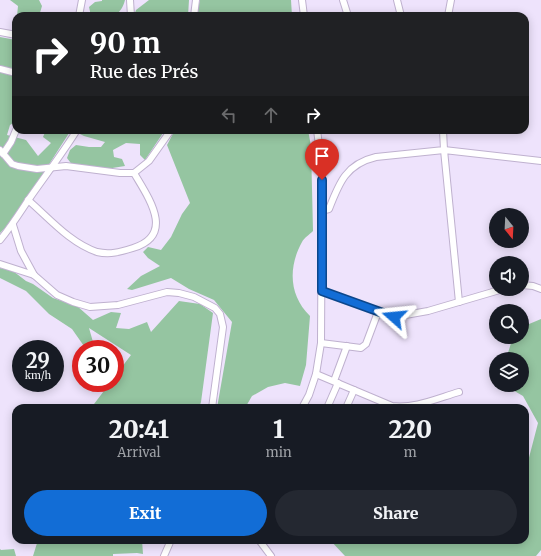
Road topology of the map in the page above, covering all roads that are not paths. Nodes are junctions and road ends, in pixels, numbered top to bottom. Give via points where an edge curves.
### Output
1 (82, 0) edge
2 (130, 0) edge
3 (196, 0) edge
4 (302, 0) edge
5 (343, 0) edge
6 (397, 0) edge
7 (451, 0) edge
8 (80, 12) edge
9 (131, 12) edge
10 (194, 12) edge
11 (304, 12) edge
12 (347, 12) edge
13 (400, 12) edge
14 (449, 12) edge
15 (0, 32) edge
16 (12, 34) edge
17 (0, 69) edge
18 (12, 72) edge
19 (15, 134) edge
20 (74, 134) edge
21 (168, 134) edge
22 (318, 134) edge
23 (443, 134) edge
24 (444, 150) junction
25 (2, 152) edge
26 (541, 161) edge
27 (53, 166) junction
28 (134, 173) junction
29 (28, 200) junction
30 (321, 211) junction
31 (13, 225) junction
32 (0, 240) edge
33 (0, 264) edge
34 (34, 276) junction
35 (529, 286) edge
36 (541, 289) edge
37 (322, 291) junction
38 (489, 293) edge
39 (459, 302) junction
40 (378, 312) junction
41 (321, 343) junction
42 (347, 346) junction
43 (316, 374) junction
44 (336, 382) junction
45 (354, 390) junction
46 (459, 392) dead end
47 (213, 404) edge
48 (304, 404) edge
49 (328, 404) edge
50 (348, 404) edge
51 (387, 404) edge
52 (420, 404) edge
53 (169, 544) edge
54 (262, 544) edge
55 (164, 556) edge
56 (271, 556) edge

1 - 8 street
2 - 9 street
3 - 10 street
4 - 11 street
5 - 12 street
6 - 13 street
7 - 14 street
15 - 16 street
17 - 18 street
19 - 25 street via 12,142
20 - 27 street
21 - 28 street via 149,161
22 - 30 street via 322,168
23 - 24 street
24 - 26 street
24 - 30 street via 367,159 342,179 329,209
24 - 39 street
25 - 27 street via 12,164 18,166 37,169
27 - 28 street
27 - 29 street
28 - 29 street via 153,206 156,215 154,232 144,244 113,254 96,251 78,243
29 - 31 street
30 - 37 street
31 - 32 street
31 - 34 street via 21,251
33 - 34 street
34 - 47 street via 57,295 90,307 118,305 167,292 179,292 216,308 223,328
35 - 36 street
37 - 40 street
37 - 41 street
38 - 39 street
39 - 40 street via 406,316 394,317
40 - 42 street via 366,344 361,348
41 - 42 street
41 - 43 street
42 - 44 street
43 - 44 street
43 - 48 street
44 - 45 street
44 - 49 street
45 - 50 street
45 - 51 street
46 - 52 street
53 - 55 street
54 - 56 street

